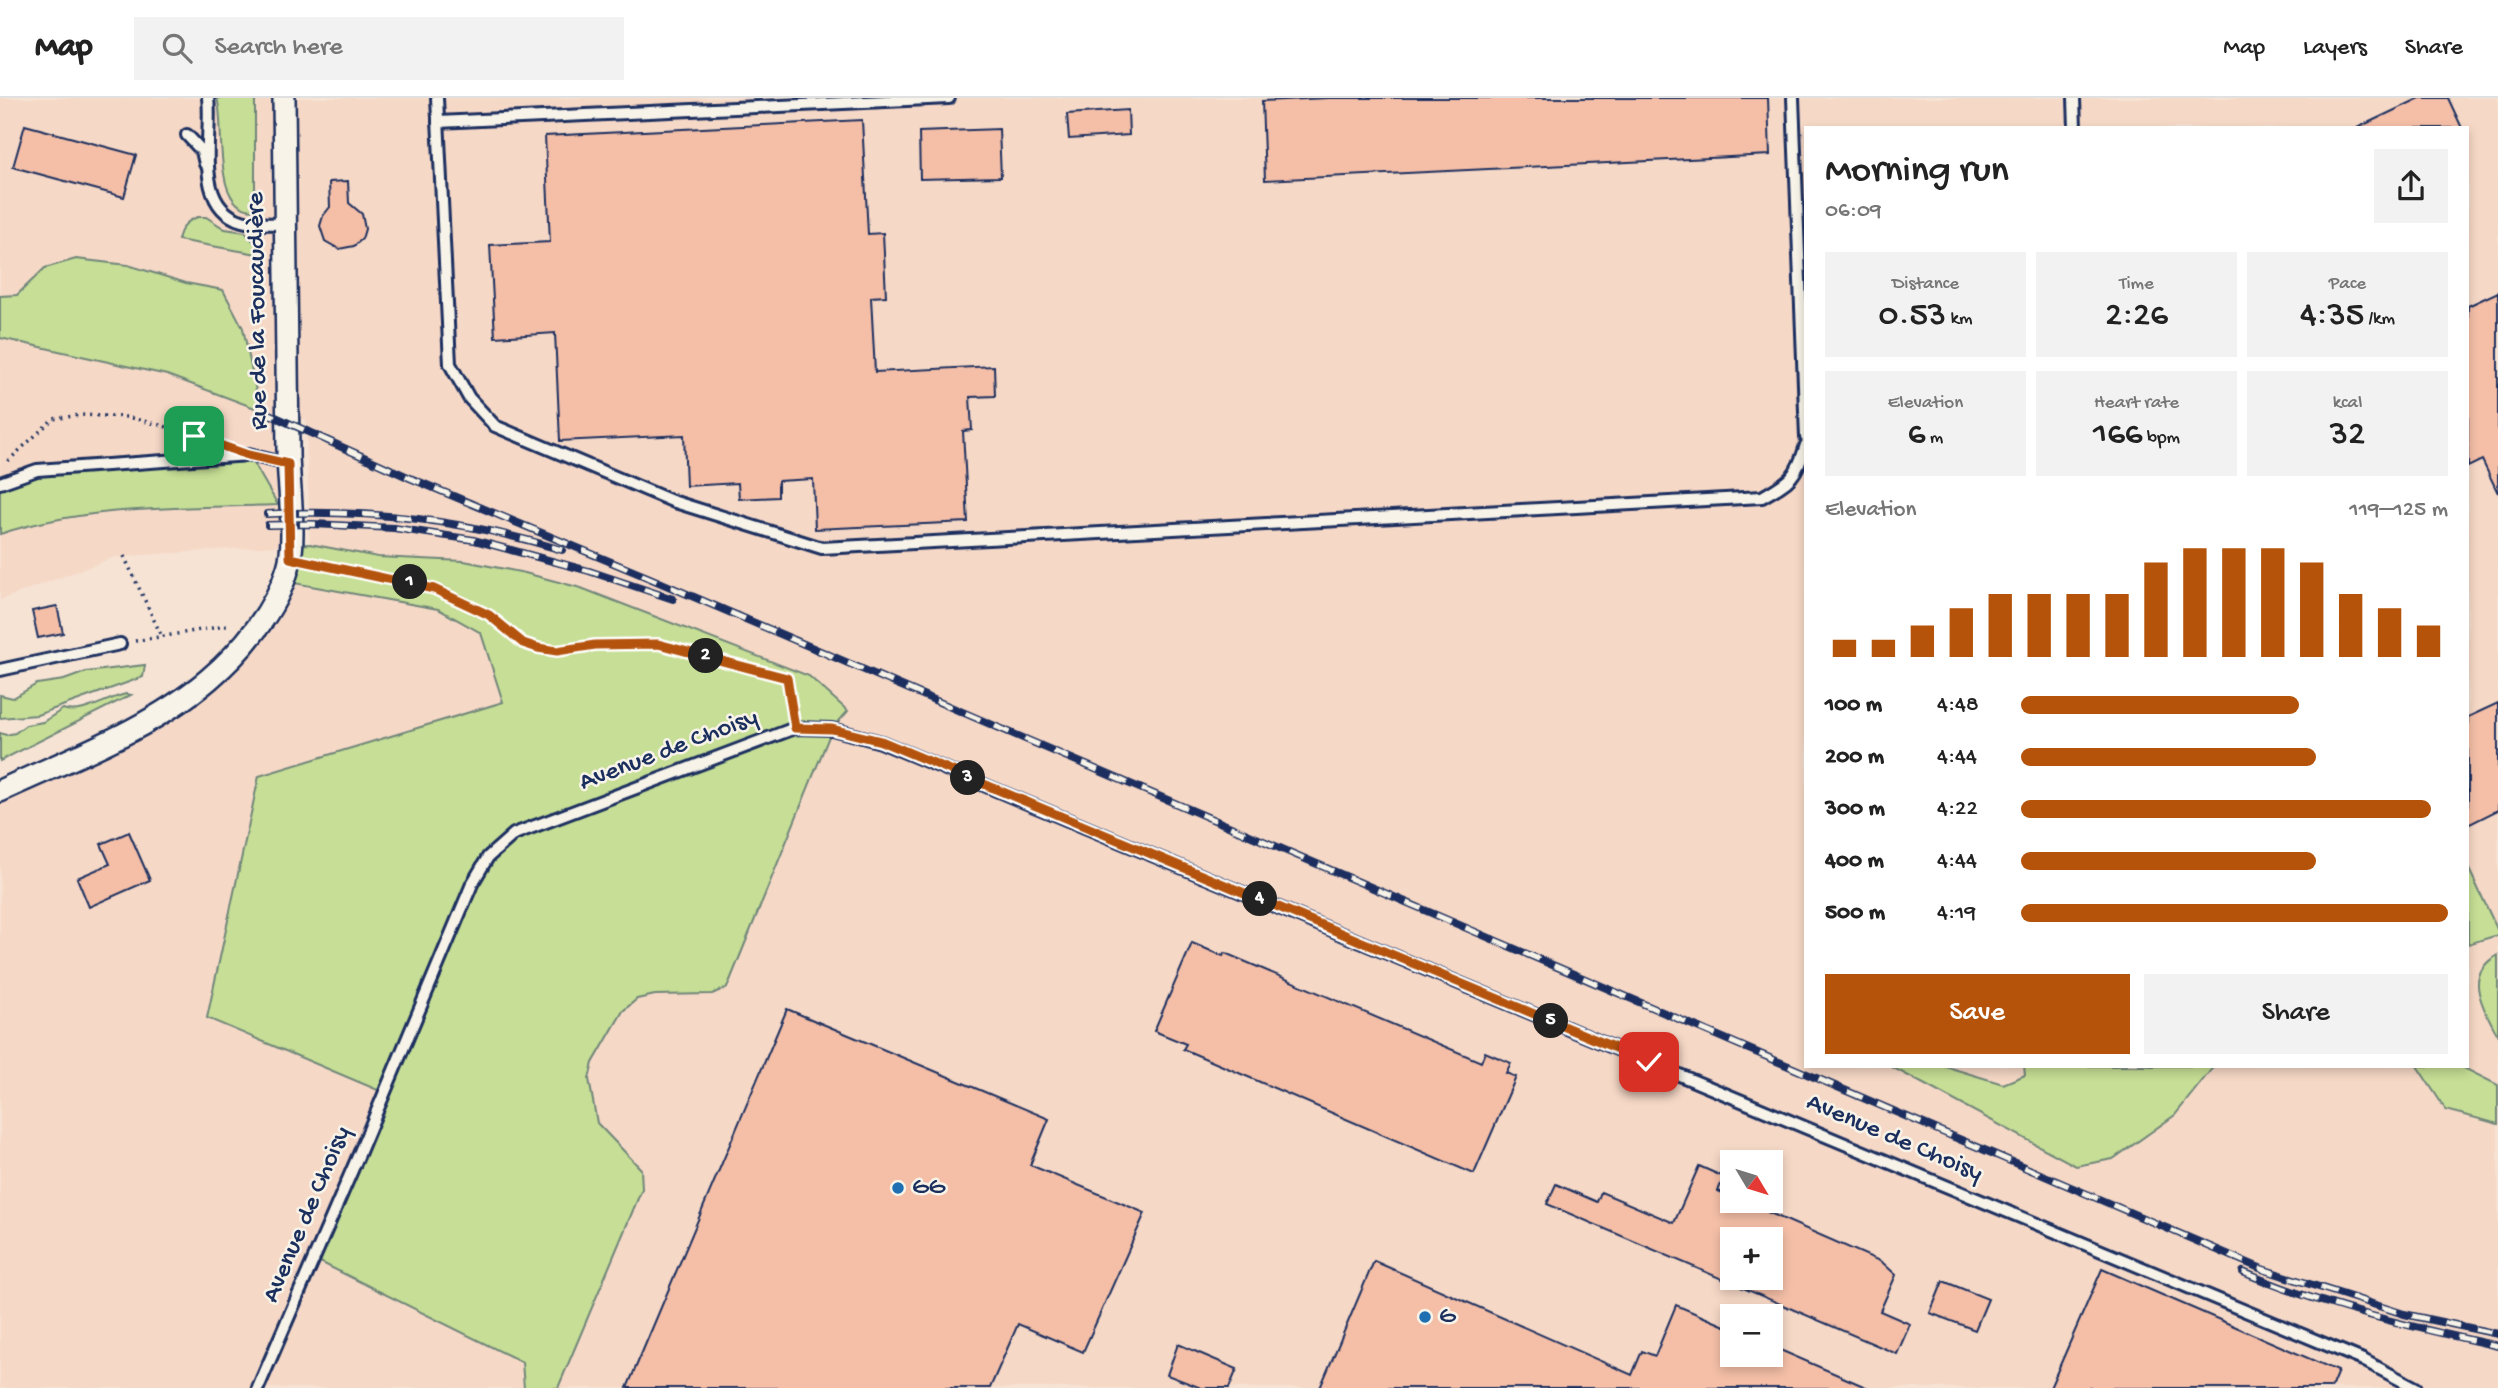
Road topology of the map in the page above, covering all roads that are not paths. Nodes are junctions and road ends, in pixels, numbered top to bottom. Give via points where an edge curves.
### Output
1 (208, 98) edge
2 (284, 98) edge
3 (436, 98) edge
4 (949, 98) edge
5 (1793, 98) edge
6 (2074, 98) edge
7 (438, 122) junction
8 (2075, 126) edge
9 (187, 135) dead end
10 (209, 187) junction
11 (285, 224) junction
12 (1804, 385) edge
13 (1804, 453) edge
14 (288, 464) junction
15 (0, 483) edge
16 (120, 644) road end
17 (0, 670) edge
18 (0, 791) edge
19 (258, 1388) edge
20 (2416, 1388) edge

1 - 10 lane
2 - 11 street, Rue de la Foucaudière
3 - 7 lane
4 - 7 lane
5 - 12 lane
6 - 8 lane
7 - 13 lane via 450,363 470,398 495,426 672,501 822,548 1762,497 1788,482
9 - 10 lane via 202,151
10 - 11 lane via 216,201 242,222
11 - 14 street, Rue de la Foucaudière
14 - 15 lane via 248,455 37,470
14 - 18 street, Rue de la Foucaudière via 290,558 261,620 229,661 150,720
16 - 17 lane
19 - 20 lane, Avenue de Choisy via 472,884 488,857 514,834 795,728 832,729 881,741 2350,1354

